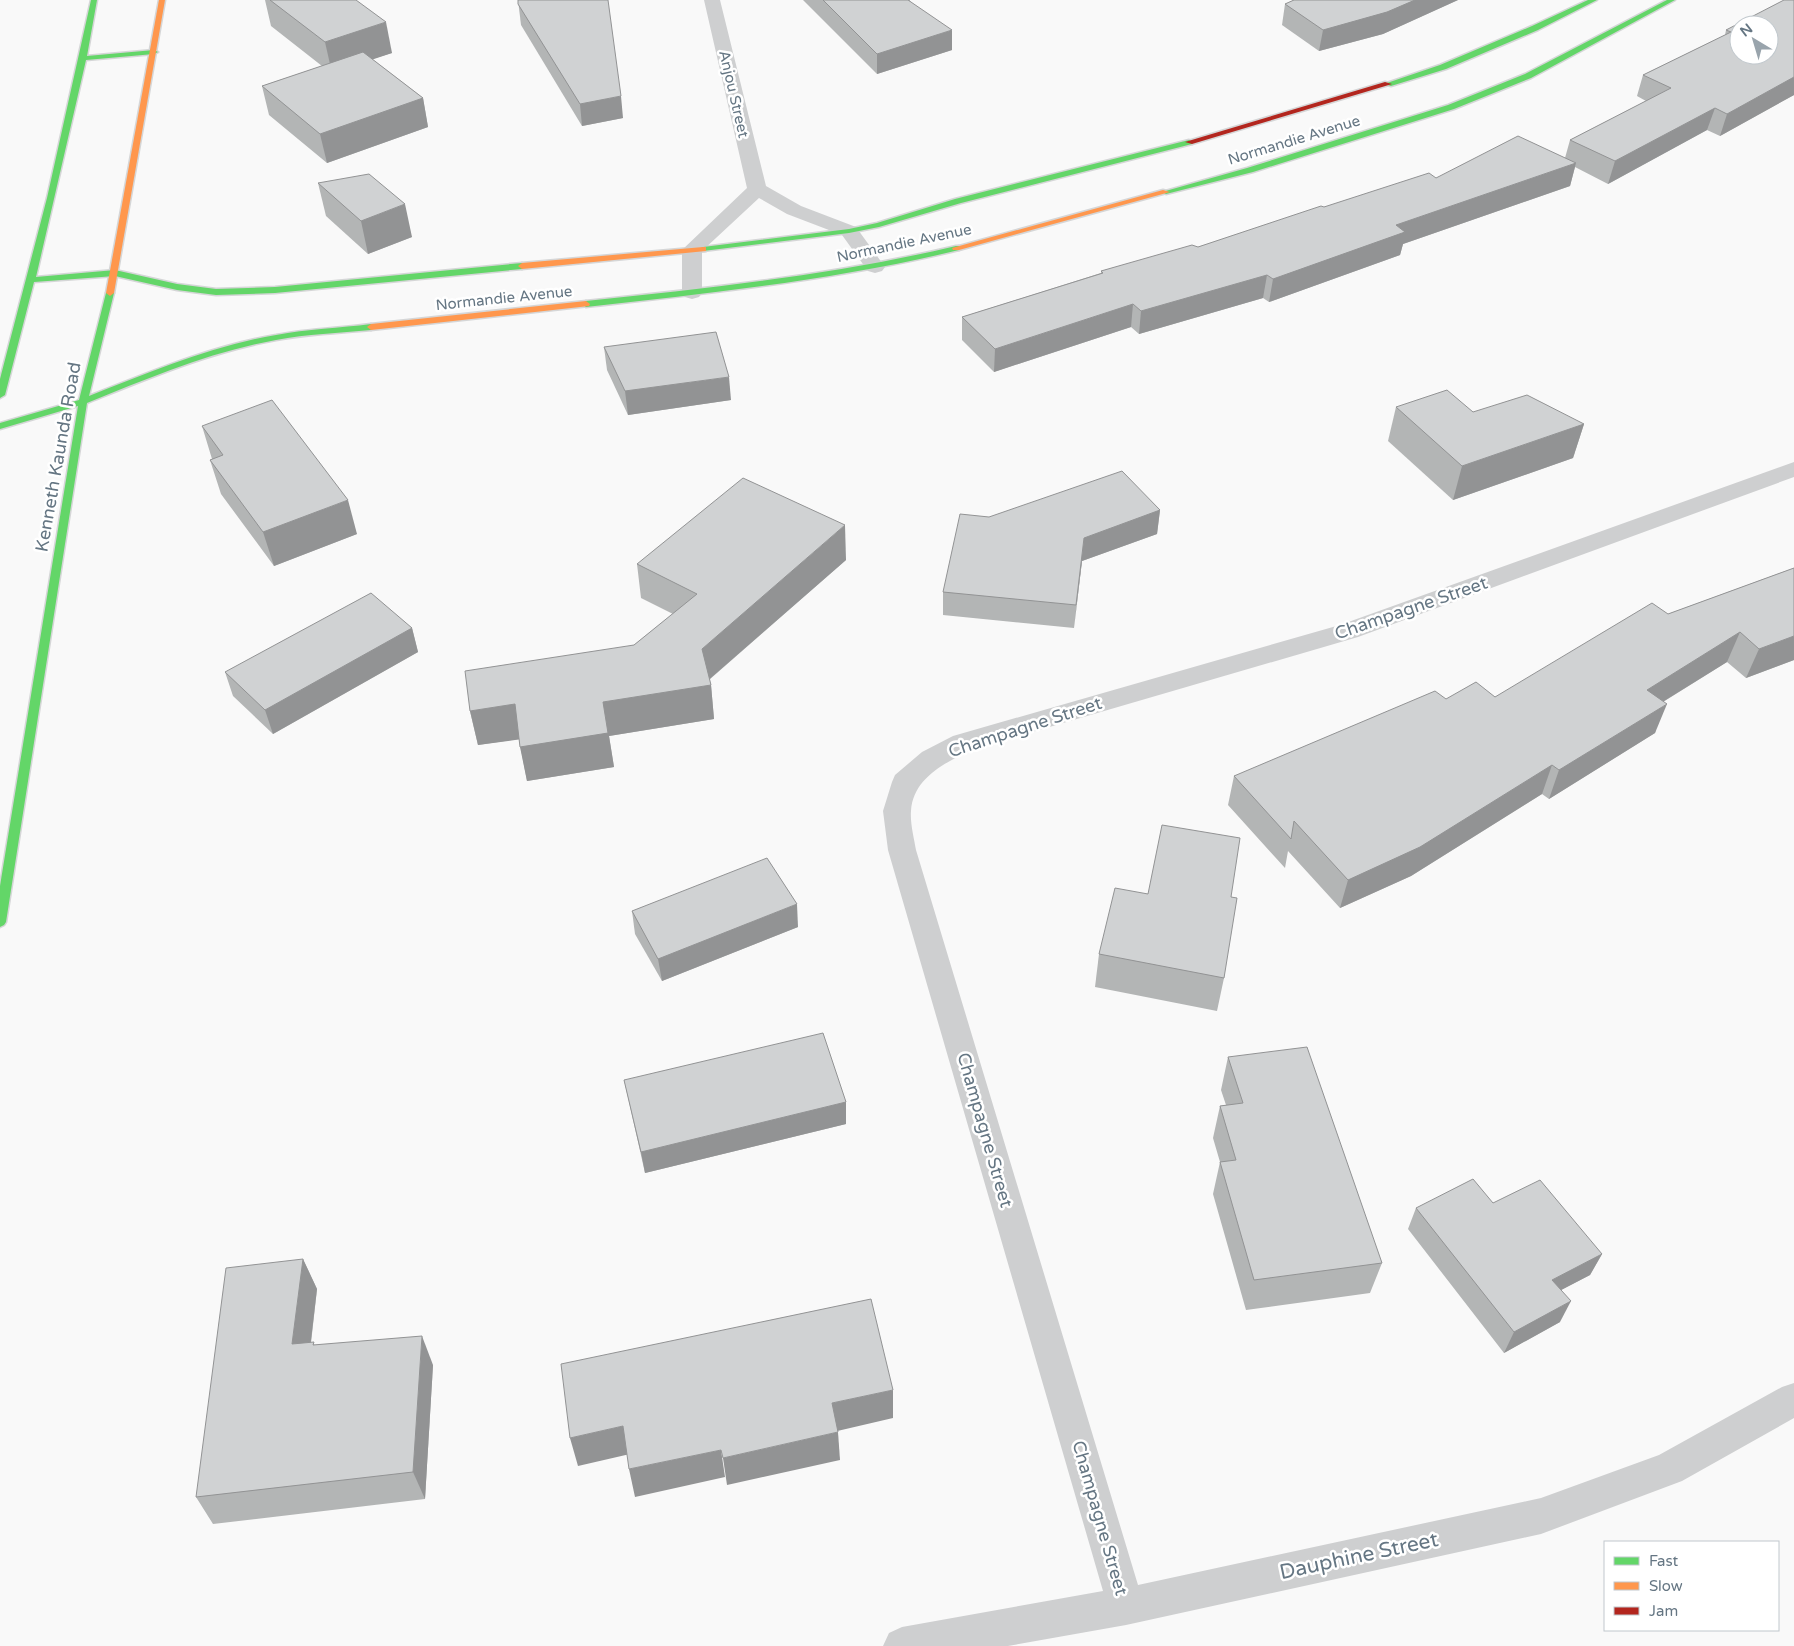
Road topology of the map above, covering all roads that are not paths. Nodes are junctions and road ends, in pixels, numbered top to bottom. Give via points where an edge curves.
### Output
1 (94, 0) edge
2 (162, 0) edge
3 (712, 0) edge
4 (1594, 0) edge
5 (1672, 0) edge
6 (154, 52) junction
7 (84, 58) junction
8 (1340, 100) junction
9 (1354, 109) dead end
10 (1369, 119) dead end
11 (1384, 129) junction
12 (757, 189) junction
13 (849, 231) junction
14 (692, 250) junction
15 (875, 268) junction
16 (115, 273) junction
17 (32, 280) junction
18 (692, 293) junction
19 (0, 395) edge
20 (83, 402) junction
21 (0, 426) edge
22 (1794, 469) edge
23 (0, 922) edge
24 (1794, 1399) edge
25 (1126, 1606) junction
26 (902, 1646) edge

1 - 7 street
2 - 6 street, Kenneth Kaunda Road
3 - 12 street, Anjou Street
4 - 8 street, Normandie Avenue via 1443,67
5 - 11 street, Normandie Avenue via 1528,76
6 - 7 street
6 - 16 street, Kenneth Kaunda Road
7 - 17 street
8 - 9 street
8 - 13 street, Normandie Avenue
10 - 11 street
11 - 15 street, Normandie Avenue via 1250,170
12 - 13 street via 794,210
12 - 14 street
13 - 14 street, Normandie Avenue
13 - 15 street
14 - 16 street, Normandie Avenue via 247,292 178,287
14 - 18 street
15 - 18 street, Normandie Avenue
16 - 17 street, Normandie Avenue
16 - 20 street, Kenneth Kaunda Road
17 - 19 street
18 - 20 street, Normandie Avenue via 277,337 182,362
20 - 21 street, Normandie Avenue
20 - 23 street, Kenneth Kaunda Road
22 - 25 street, Champagne Street via 1349,631 962,743 931,759 905,782 898,811 902,850
24 - 25 street, Dauphine Street via 1669,1469 1541,1516
25 - 26 street, Dauphine Street

